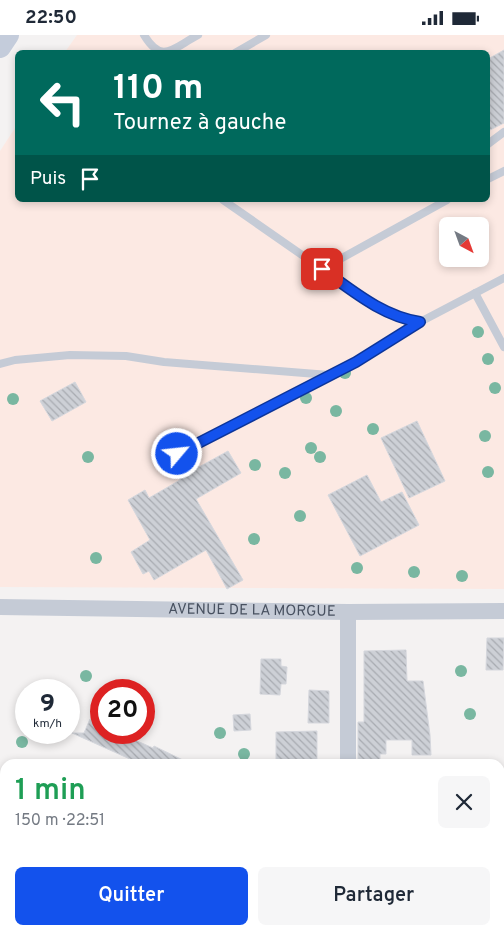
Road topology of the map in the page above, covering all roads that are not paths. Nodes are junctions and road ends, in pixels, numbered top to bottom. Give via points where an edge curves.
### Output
1 (8, 35) edge
2 (144, 35) edge
3 (198, 35) edge
4 (266, 35) edge
5 (0, 47) edge
6 (155, 50) edge
7 (171, 50) edge
8 (240, 50) edge
9 (504, 132) edge
10 (490, 142) edge
11 (504, 171) edge
12 (490, 178) edge
13 (225, 202) edge
14 (443, 202) edge
15 (322, 269) junction
16 (504, 278) edge
17 (475, 293) junction
18 (420, 322) junction
19 (504, 347) edge
20 (0, 364) edge
21 (329, 375) junction
22 (177, 454) dead end
23 (0, 607) edge
24 (504, 611) edge
25 (348, 612) junction
26 (348, 759) edge

1 - 5 main road
2 - 6 lane
3 - 7 lane
4 - 8 lane
9 - 10 lane
11 - 12 lane
13 - 15 lane
14 - 15 lane
15 - 18 lane via 381,310 401,319
16 - 17 lane
17 - 18 lane
17 - 19 lane
18 - 21 lane
20 - 21 lane via 70,355 126,356
21 - 22 lane
23 - 25 street, AVENUE DE LA MORGUE
24 - 25 street, AVENUE DE LA MORGUE
25 - 26 street

